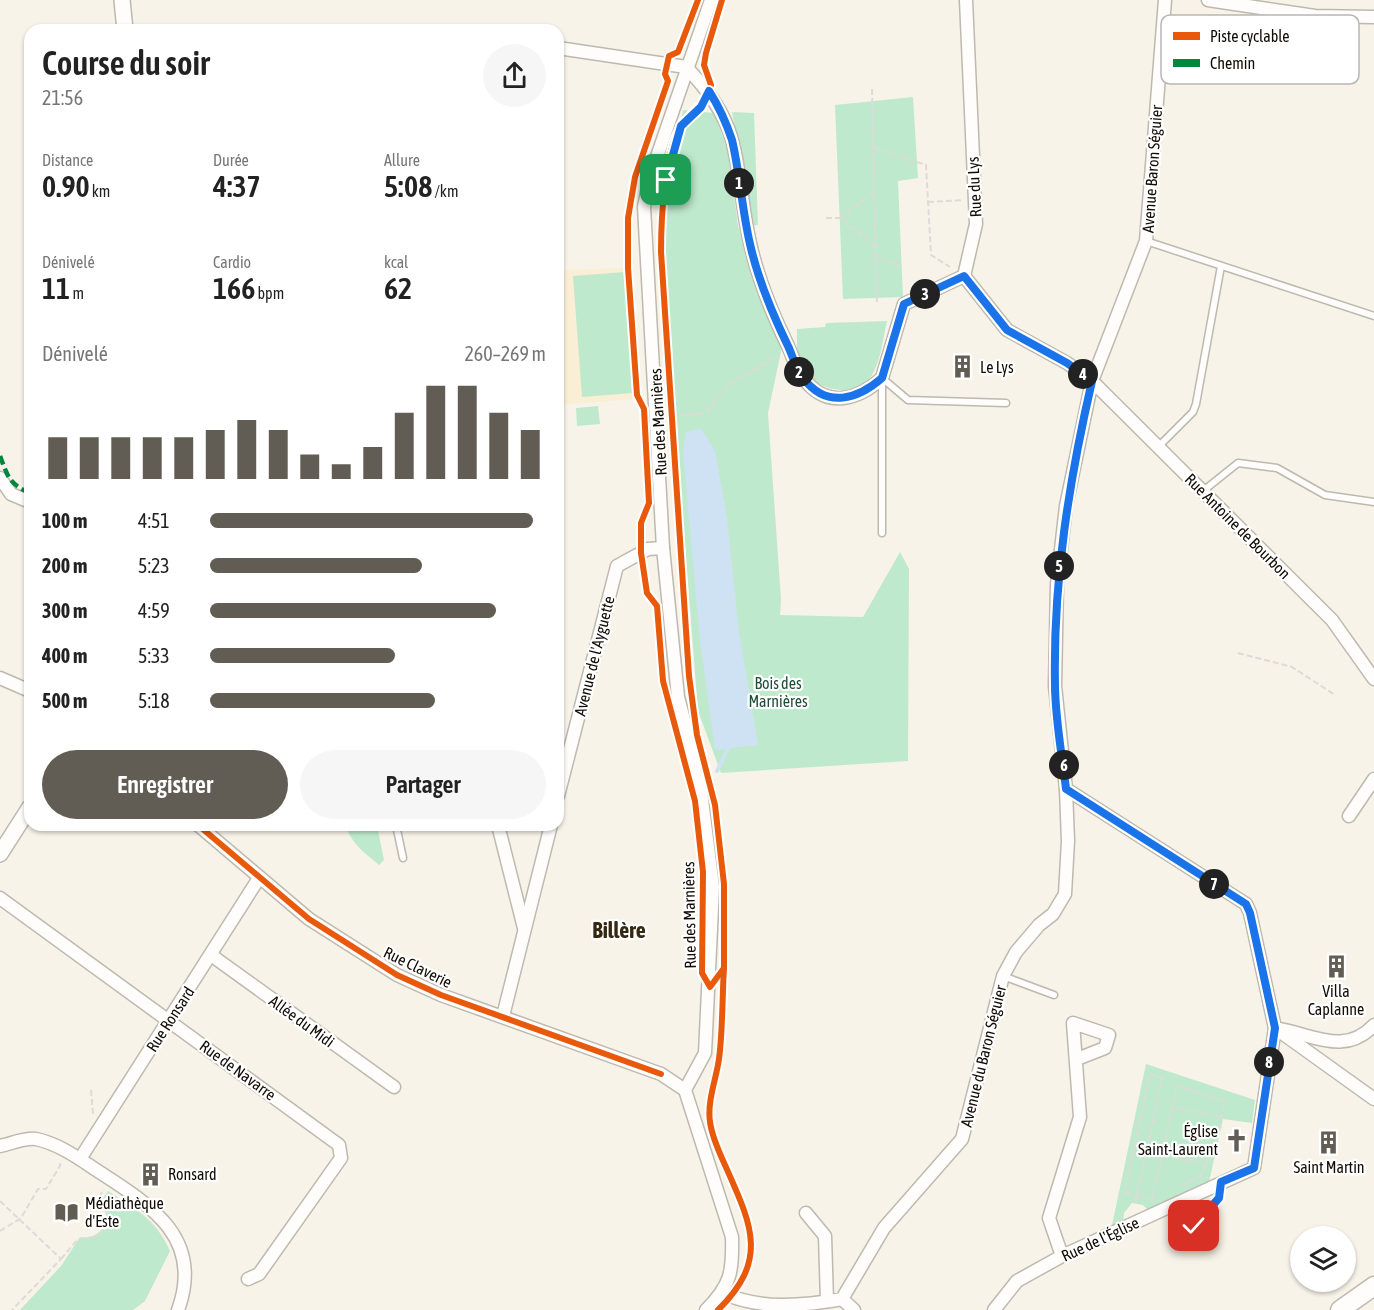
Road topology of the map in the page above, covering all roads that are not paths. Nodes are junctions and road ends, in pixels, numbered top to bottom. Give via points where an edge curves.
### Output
1 (123, 0) edge
2 (711, 0) edge
3 (966, 0) edge
4 (1165, 0) edge
5 (1208, 0) edge
6 (1164, 15) edge
7 (1308, 15) edge
8 (1359, 17) edge
9 (1374, 17) edge
10 (125, 24) edge
11 (1161, 48) edge
12 (564, 49) edge
13 (686, 68) junction
14 (1146, 241) junction
15 (1221, 266) junction
16 (964, 276) junction
17 (1374, 316) edge
18 (882, 378) junction
19 (1092, 381) junction
20 (1006, 403) dead end
21 (1158, 447) junction
22 (1, 482) edge
23 (1203, 491) junction
24 (24, 499) edge
25 (1374, 502) edge
26 (1066, 506) joint
27 (882, 533) dead end
28 (663, 548) junction
29 (1373, 675) edge
30 (0, 678) edge
31 (24, 688) edge
32 (564, 773) edge
33 (1374, 778) edge
34 (1066, 789) junction
35 (24, 816) edge
36 (1349, 816) dead end
37 (205, 831) edge
38 (397, 831) edge
39 (500, 831) edge
40 (549, 831) edge
41 (0, 854) edge
42 (403, 858) dead end
43 (259, 878) junction
44 (0, 898) edge
45 (524, 929) junction
46 (211, 955) junction
47 (1003, 976) junction
48 (1054, 995) dead end
49 (503, 1016) junction
50 (169, 1020) junction
51 (1374, 1025) edge
52 (1275, 1028) junction
53 (1077, 1059) dead end
54 (393, 1088) dead end
55 (685, 1090) junction
56 (1374, 1099) edge
57 (0, 1146) edge
58 (80, 1159) junction
59 (806, 1213) dead end
60 (1062, 1256) junction
61 (248, 1279) dead end
62 (1374, 1286) edge
63 (723, 1293) junction
64 (842, 1299) junction
65 (827, 1301) junction
66 (807, 1307) edge
67 (178, 1310) edge
68 (706, 1310) edge
69 (854, 1310) edge
70 (994, 1310) edge
71 (1340, 1310) edge

1 - 10 street
2 - 13 street, Rue des Marnières
3 - 16 street, Rue du Lys via 976,224
4 - 6 street, Avenue Baron Séguier
5 - 7 street
8 - 9 street
11 - 14 street, Avenue Baron Séguier
12 - 13 street
13 - 18 street via 710,93 731,139 759,278 804,379 819,392 843,399 862,393
13 - 28 street, Rue des Marnières via 644,207
14 - 15 lane
14 - 19 street, Avenue Baron Séguier
15 - 17 lane
15 - 21 lane via 1196,404 1193,412
16 - 18 street via 904,304
16 - 19 street via 1007,330
18 - 20 lane via 908,400
18 - 27 lane
19 - 21 street, Rue Antoine de Bourbon
19 - 26 street, Avenue Baron Séguier
21 - 23 street, Rue Antoine de Bourbon
22 - 24 street via 11,494
23 - 25 lane via 1238,463 1277,468 1325,495
23 - 29 street, Rue Antoine de Bourbon via 1332,620
26 - 34 street, Avenue du Baron Séguier via 1057,584 1055,686
28 - 32 street, Avenue de l'Ayguette via 648,549 617,566
28 - 55 street, Rue des Marnières via 678,697 699,776 713,887 705,1053
30 - 31 street
33 - 36 street
34 - 47 street, Avenue du Baron Séguier via 1065,894 1053,914 1016,952
34 - 52 street via 1246,904
35 - 41 street
37 - 43 street, Rue Claverie
38 - 42 lane
39 - 45 street
40 - 45 street
43 - 46 street, Rue Ronsard
43 - 49 street, Rue Claverie via 328,933 396,975
44 - 50 street, Rue de Navarre
45 - 49 street
46 - 50 street, Rue Ronsard
46 - 54 street, Allée du Midi
47 - 48 lane
47 - 64 street, Avenue du Baron Séguier via 962,1138 884,1228
49 - 55 street, Rue Claverie via 661,1074
50 - 58 street, Rue Ronsard
50 - 61 street, Rue de Navarre via 339,1145 341,1158 259,1274
51 - 52 street via 1364,1036 1344,1042
52 - 56 street
52 - 60 street, Rue de l'Église via 1254,1168
53 - 60 street via 1080,1117 1049,1218
55 - 63 street via 732,1237 732,1260
57 - 58 street via 34,1139
58 - 67 street via 166,1221 178,1241 183,1268 183,1296
59 - 65 street via 825,1236
60 - 70 street, Rue de l'Église via 1017,1281
62 - 71 main road
63 - 66 street via 754,1303
63 - 68 street
64 - 65 street
64 - 69 street
65 - 66 street

